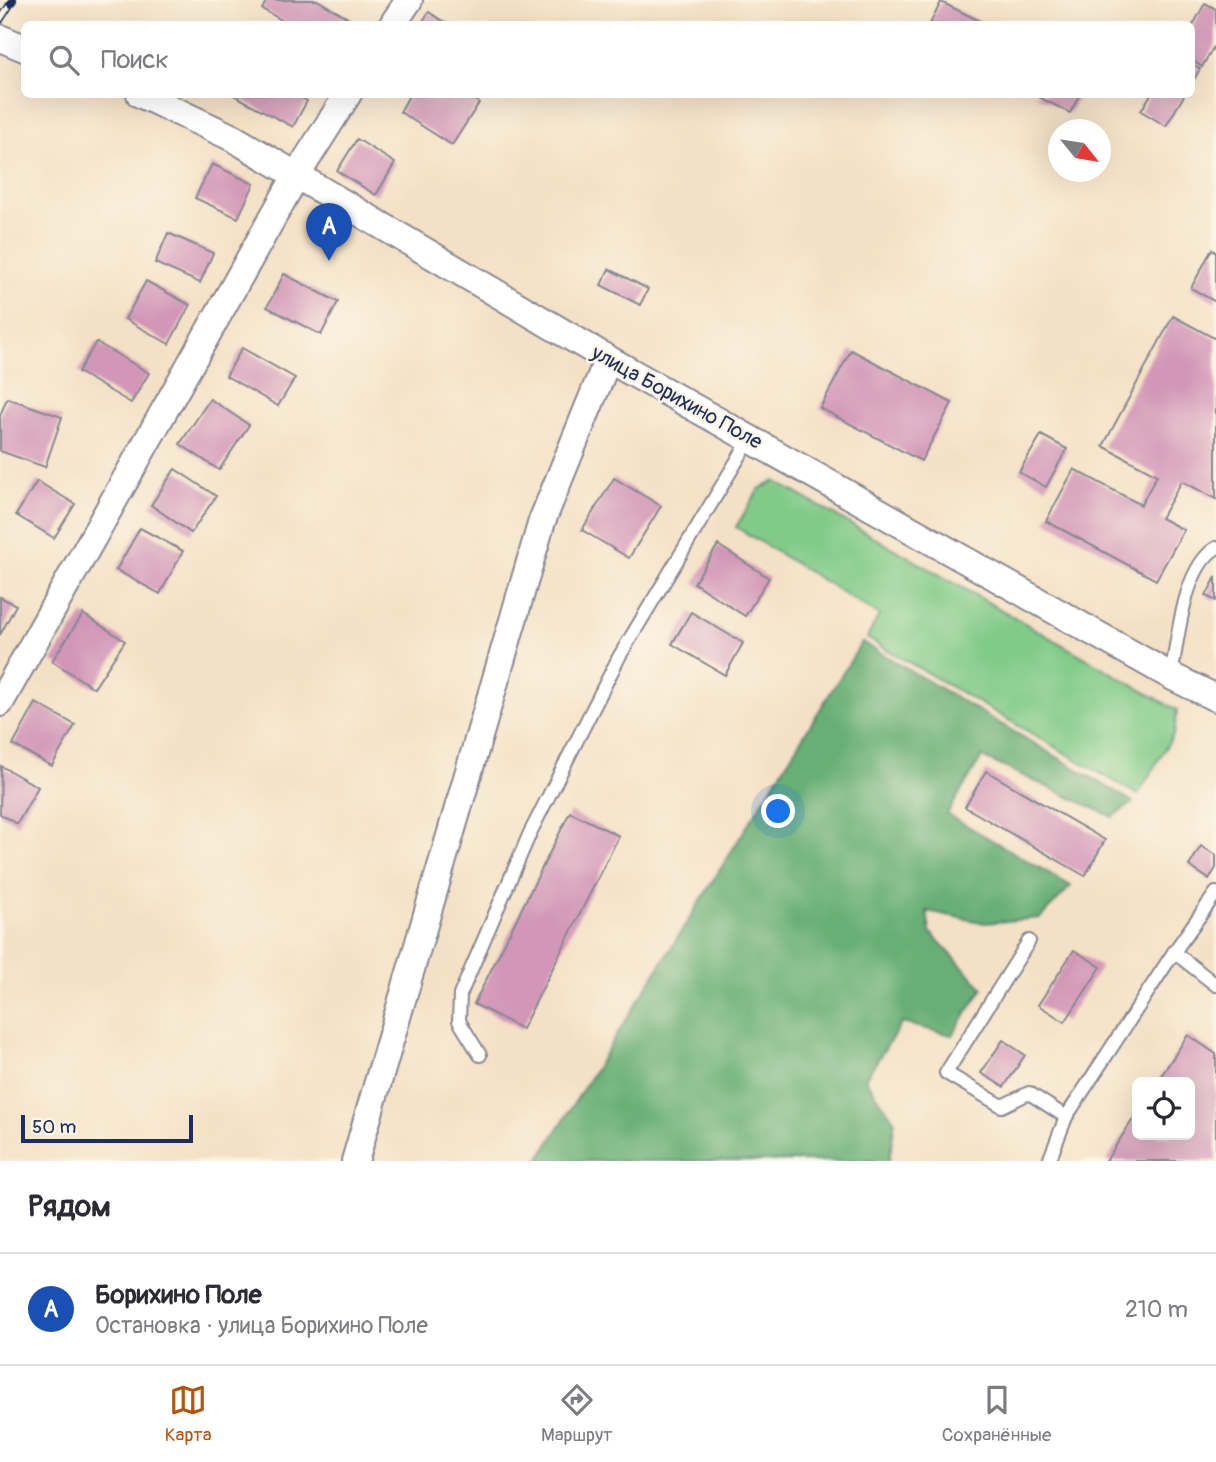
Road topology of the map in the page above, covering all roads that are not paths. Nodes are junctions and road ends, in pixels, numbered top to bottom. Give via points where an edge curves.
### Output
1 (409, 0) edge
2 (395, 21) edge
3 (0, 38) edge
4 (21, 47) edge
5 (148, 98) edge
6 (345, 98) edge
7 (296, 176) junction
8 (608, 359) junction
9 (750, 439) junction
10 (1216, 548) edge
11 (1171, 676) junction
12 (1216, 698) edge
13 (0, 703) edge
14 (1216, 892) edge
15 (1029, 941) dead end
16 (1174, 952) junction
17 (1216, 985) edge
18 (480, 1055) dead end
19 (1066, 1117) junction
20 (355, 1161) edge
21 (1049, 1161) edge

1 - 2 street
3 - 4 street
5 - 7 street, улица Борихино Поле via 233,138
6 - 7 street
7 - 8 street, улица Борихино Поле
7 - 13 street
8 - 9 street, улица Борихино Поле
8 - 20 street via 542,521
9 - 11 street, улица Борихино Поле
9 - 18 lane via 619,657 530,833 460,995 459,1021
10 - 11 lane via 1206,554 1187,592
11 - 12 street, улица Борихино Поле
14 - 16 lane
15 - 19 lane via 946,1073 1002,1106 1029,1093
16 - 17 lane
16 - 19 lane
19 - 21 lane

